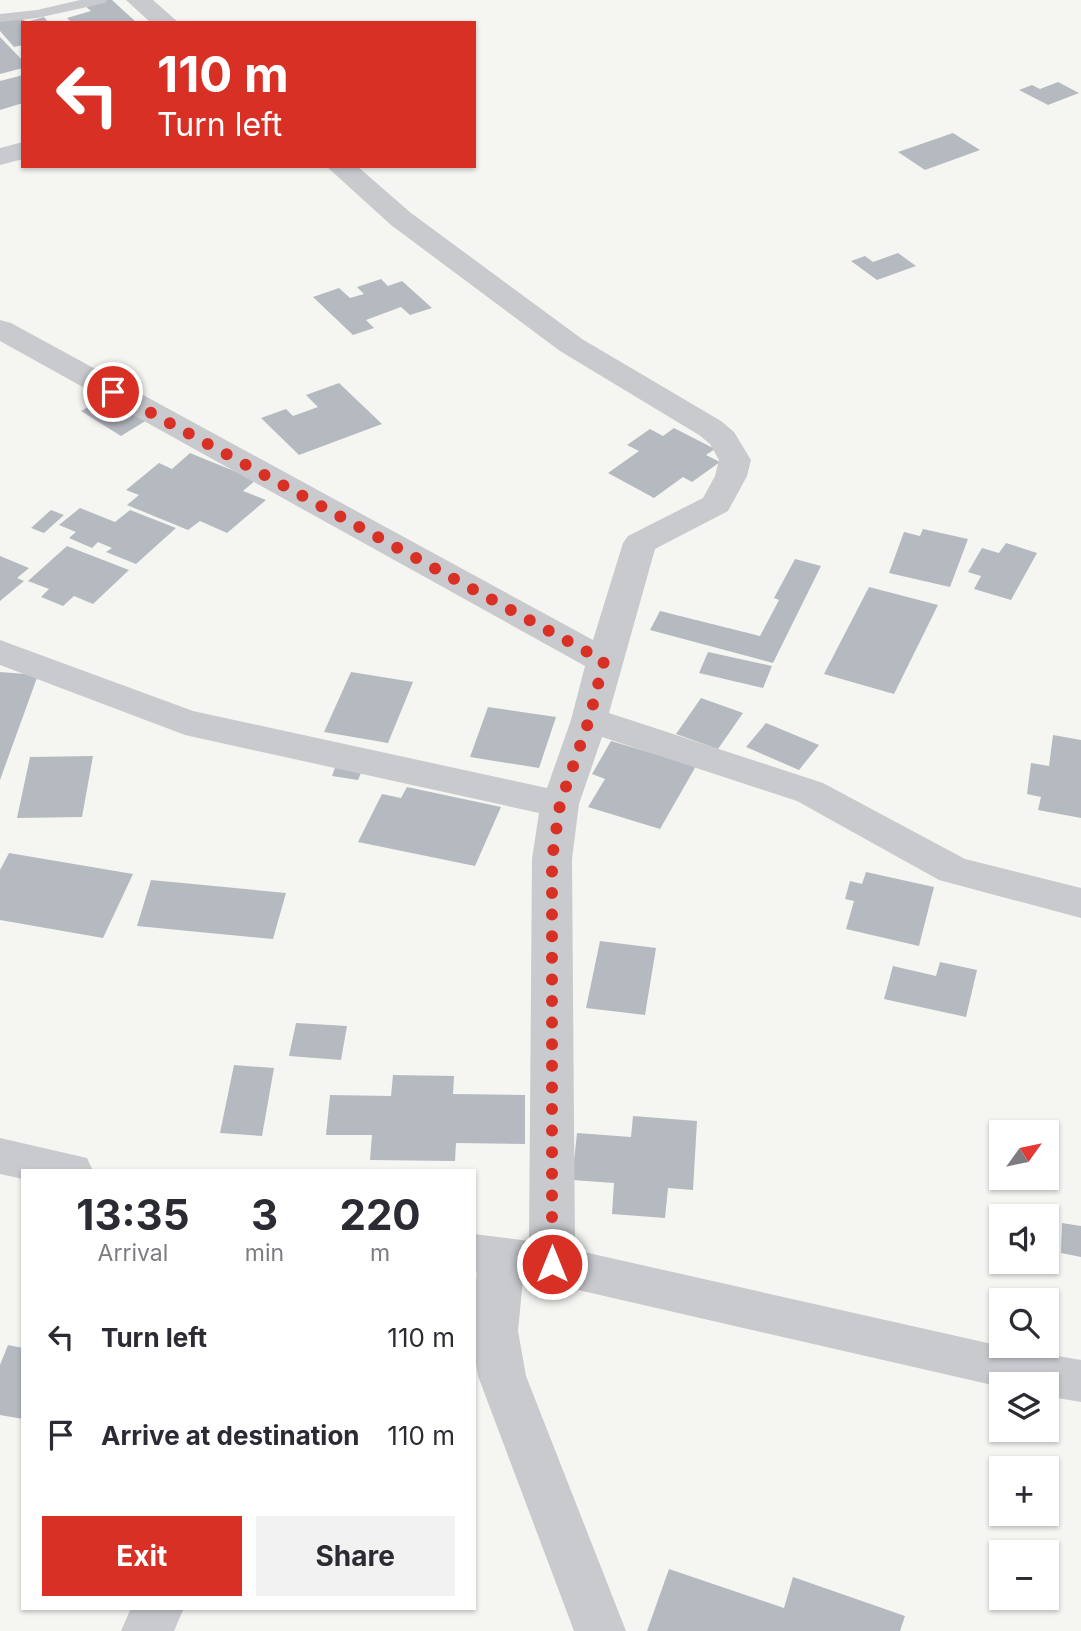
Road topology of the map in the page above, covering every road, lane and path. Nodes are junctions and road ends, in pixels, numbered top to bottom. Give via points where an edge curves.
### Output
1 (100, 0) edge
2 (138, 0) edge
3 (0, 18) edge
4 (164, 21) edge
5 (21, 151) edge
6 (0, 157) edge
7 (342, 168) edge
8 (0, 329) edge
9 (0, 652) edge
10 (604, 661) junction
11 (589, 720) junction
12 (560, 804) junction
13 (1081, 903) edge
14 (0, 1156) edge
15 (62, 1169) edge
16 (488, 1256) edge
17 (552, 1264) junction
18 (484, 1337) edge
19 (1081, 1381) edge
20 (157, 1610) edge
21 (147, 1631) edge
22 (600, 1631) edge

1 - 3 lane
2 - 4 street
5 - 6 street
7 - 10 street via 401,219 571,345 693,417 732,450 735,460 716,504 640,543
8 - 10 street
9 - 12 street via 185,722
10 - 11 street
11 - 12 street
11 - 13 street via 810,792 953,870
12 - 17 street via 552,859
14 - 15 street
16 - 17 street
16 - 18 street
17 - 19 street
18 - 22 street
20 - 21 street

